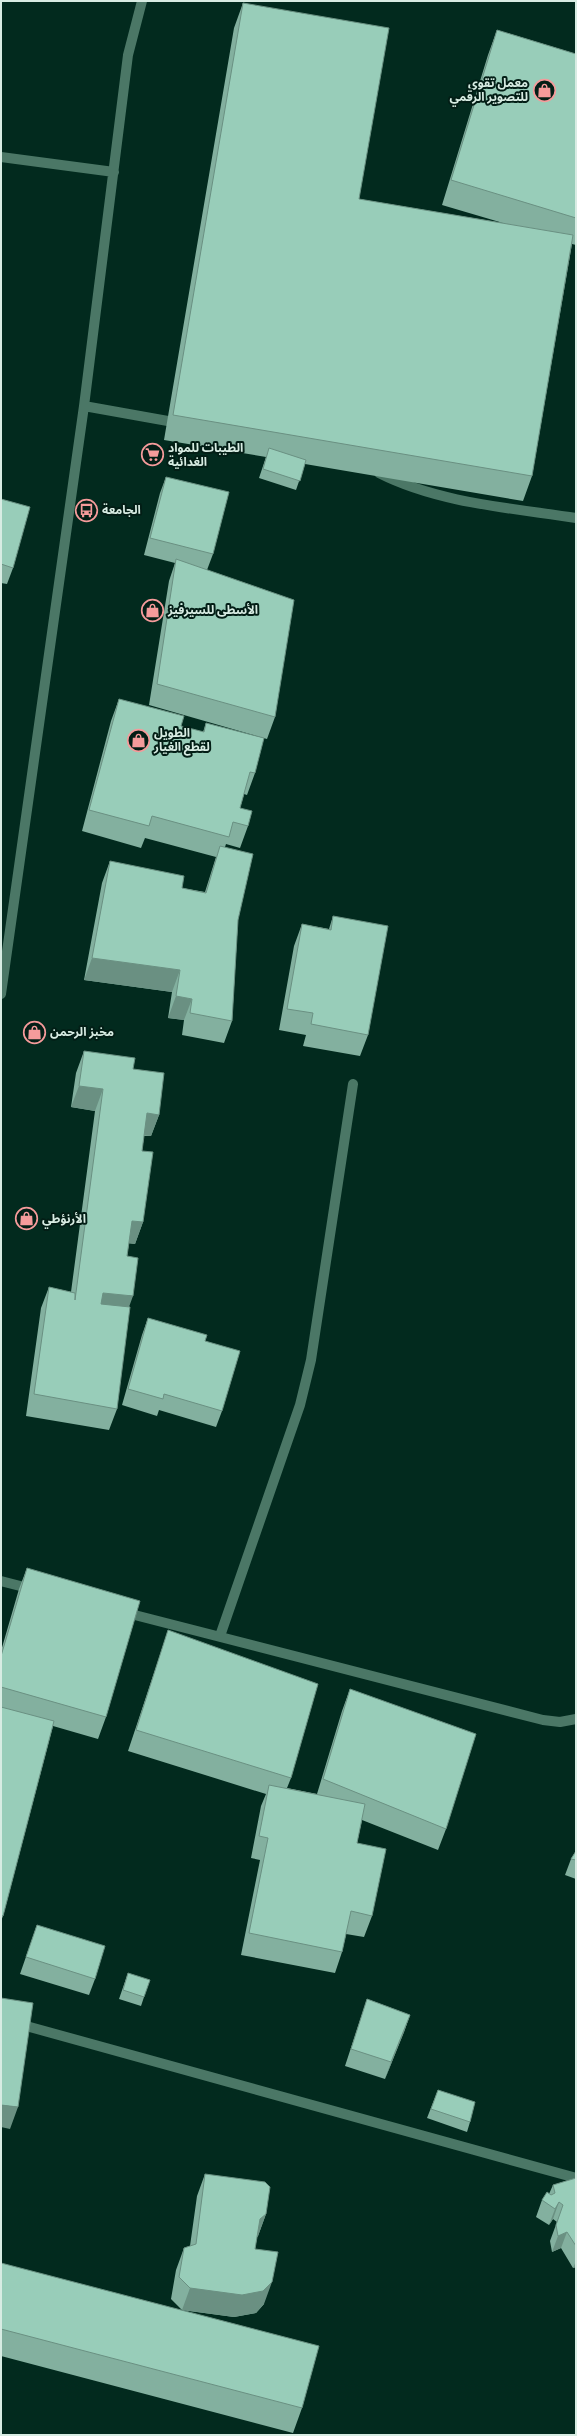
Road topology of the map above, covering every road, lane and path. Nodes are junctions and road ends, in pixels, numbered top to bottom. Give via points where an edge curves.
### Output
1 (142, 1) edge
2 (1, 158) edge
3 (114, 172) junction
4 (84, 406) junction
5 (186, 424) edge
6 (370, 468) edge
7 (576, 518) edge
8 (1, 994) edge
9 (353, 1084) dead end
10 (1, 1581) edge
11 (39, 1590) edge
12 (114, 1609) edge
13 (220, 1636) junction
14 (576, 1719) edge
15 (1, 2019) edge
16 (576, 2178) edge

1 - 3 street via 128,55
2 - 3 street
3 - 4 street
4 - 5 street
4 - 8 street
6 - 7 street via 419,489 463,500
9 - 13 street via 311,1360 300,1405
10 - 11 street
12 - 13 street
13 - 14 street via 543,1720 560,1722
15 - 16 street

